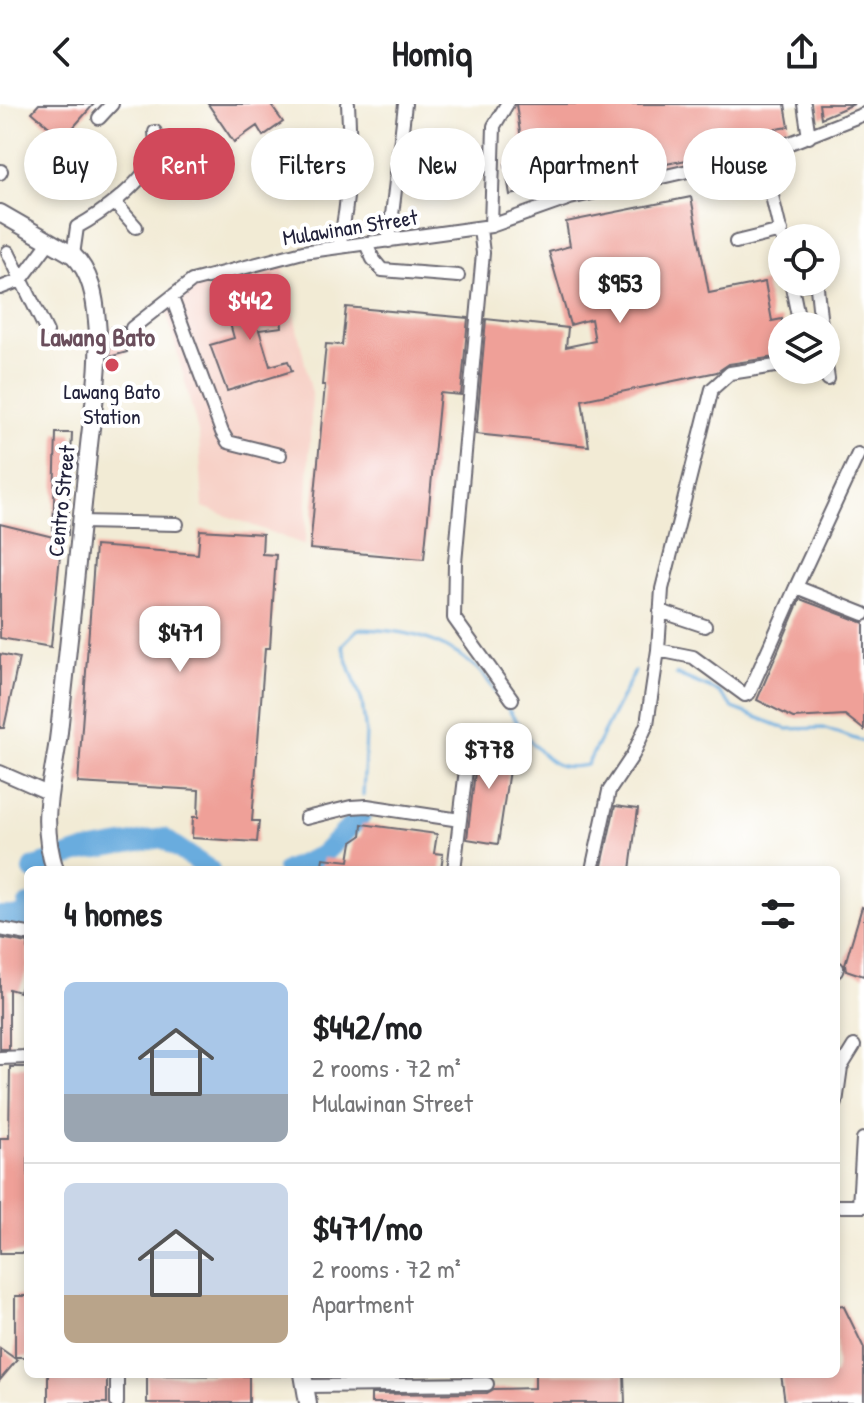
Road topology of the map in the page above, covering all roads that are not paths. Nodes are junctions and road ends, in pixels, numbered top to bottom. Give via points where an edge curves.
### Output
1 (112, 104) edge
2 (348, 104) edge
3 (405, 104) edge
4 (507, 104) edge
5 (804, 104) edge
6 (864, 114) edge
7 (99, 118) dead end
8 (809, 137) junction
9 (796, 142) edge
10 (683, 172) edge
11 (133, 182) edge
12 (773, 200) edge
13 (114, 202) junction
14 (0, 213) edge
15 (779, 224) edge
16 (136, 227) dead end
17 (485, 228) junction
18 (768, 237) edge
19 (50, 241) junction
20 (389, 241) junction
21 (736, 242) dead end
22 (366, 244) junction
23 (339, 247) junction
24 (8, 252) dead end
25 (73, 255) junction
26 (458, 276) dead end
27 (21, 280) junction
28 (0, 288) edge
29 (172, 298) junction
30 (132, 328) tunnel mouth
31 (47, 332) dead end
32 (768, 367) edge
33 (858, 454) dead end
34 (280, 455) dead end
35 (81, 522) junction
36 (177, 524) dead end
37 (796, 587) junction
38 (660, 611) junction
39 (864, 614) edge
40 (705, 626) dead end
41 (658, 650) junction
42 (512, 699) dead end
43 (470, 736) dead end
44 (0, 772) edge
45 (48, 793) junction
46 (306, 818) dead end
47 (460, 820) junction
48 (53, 861) edge
49 (454, 866) edge
50 (593, 866) edge
51 (0, 929) edge
52 (24, 933) edge
53 (854, 1046) dead end
54 (24, 1057) edge
55 (0, 1058) edge
56 (840, 1074) edge
57 (863, 1139) edge
58 (840, 1206) edge
59 (861, 1206) edge
60 (117, 1378) edge
61 (487, 1384) dead end
62 (305, 1388) edge
63 (117, 1403) edge

1 - 7 street
2 - 23 street via 349,201
3 - 20 street
4 - 17 street via 494,126
5 - 8 street
6 - 8 street, Mulawinan Street
8 - 9 street, Mulawinan Street
10 - 17 street, Mulawinan Street via 570,198
11 - 13 street
12 - 15 street
13 - 16 street
13 - 25 street via 75,229
14 - 19 main road
17 - 20 street, Mulawinan Street
17 - 42 street via 453,613
18 - 21 street
19 - 25 main road
19 - 27 street
20 - 22 street, Mulawinan Street
22 - 23 street, Mulawinan Street
22 - 26 street via 382,270
23 - 29 street, Mulawinan Street via 192,281
24 - 27 street
25 - 35 main road, Centro Street via 87,271 105,339
27 - 28 street
27 - 31 street
29 - 30 street, Mulawinan Street
29 - 34 street via 228,442
32 - 38 street via 730,373 712,389
33 - 37 street
35 - 36 street
35 - 45 main road, Centro Street
37 - 39 street
37 - 41 street via 746,695 693,657
38 - 40 street
38 - 41 street
41 - 50 street via 647,724 609,791
43 - 47 street
44 - 45 street
45 - 48 main road, Centro Street via 45,817
46 - 47 street via 367,806
47 - 49 street
51 - 52 street
53 - 56 street
54 - 55 street
57 - 59 street
58 - 59 street
60 - 63 street
61 - 62 street

